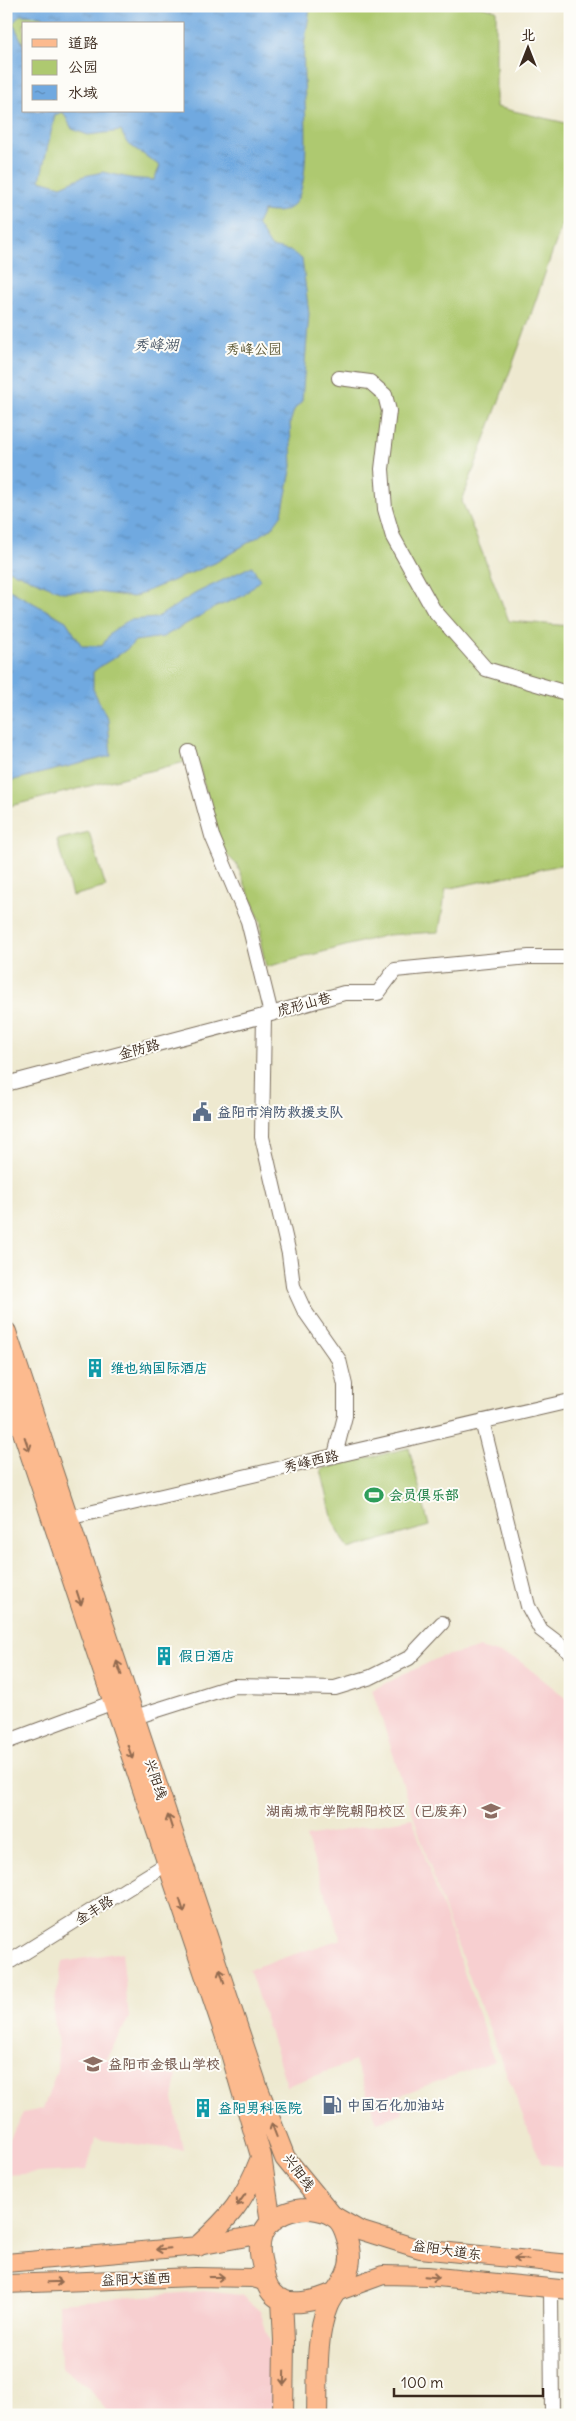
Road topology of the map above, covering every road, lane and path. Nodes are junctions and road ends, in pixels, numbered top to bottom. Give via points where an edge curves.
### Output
1 (339, 378) dead end
2 (570, 694) edge
3 (189, 752) dead end
4 (570, 957) edge
5 (268, 1015) junction
6 (6, 1084) edge
7 (6, 1332) edge
8 (6, 1381) edge
9 (570, 1401) edge
10 (482, 1421) junction
11 (334, 1455) junction
12 (61, 1520) junction
13 (442, 1623) dead end
14 (570, 1652) edge
15 (114, 1702) junction
16 (135, 1717) junction
17 (6, 1742) edge
18 (175, 1859) junction
19 (6, 1964) edge
20 (261, 2156) junction
21 (330, 2213) junction
22 (267, 2228) junction
23 (198, 2246) junction
24 (461, 2253) junction
25 (6, 2263) edge
26 (570, 2264) edge
27 (459, 2280) junction
28 (266, 2282) junction
29 (6, 2284) edge
30 (551, 2288) junction
31 (570, 2290) edge
32 (336, 2292) junction
33 (282, 2299) junction
34 (283, 2415) edge
35 (316, 2415) edge
36 (552, 2415) edge

1 - 2 street via 370,382 385,395 389,411 382,469 384,509 393,537 433,609 486,669
3 - 5 street, 虎形山巷 via 212,836 248,921
4 - 5 street, 虎形山巷 via 395,970 378,993 344,993
5 - 6 street, 金防路
5 - 11 street via 262,1137 289,1254 293,1286 304,1310 340,1360 345,1386 345,1416
7 - 12 highway, 兴阳线
8 -> 12 highway, 兴阳线
9 - 10 street, 秀峰西路
10 - 11 street, 秀峰西路
10 - 14 street via 528,1606 541,1630
11 - 12 street, 秀峰西路
12 -> 15 highway, 兴阳线
16 -> 12 highway, 兴阳线
13 - 16 street via 409,1658 371,1677 335,1688 233,1686
15 - 17 street
15 -> 18 highway, 兴阳线
18 -> 16 highway, 兴阳线
18 - 19 street, 金丰路
18 -> 20 highway, 兴阳线
21 -> 18 highway, 兴阳线 via 286,2158
20 - 22 highway, 兴阳线
20 -> 23 highway via 249,2189 227,2219
21 - 22 highway via 317,2208 298,2209
21 - 24 main road, 益阳大道东 via 360,2230 420,2249
21 - 32 highway via 339,2220 347,2238 350,2258 347,2272
22 - 23 main road, 益阳大道西
22 - 28 highway via 258,2250
23 -> 25 main road, 益阳大道西
26 -> 24 main road, 益阳大道东
24 - 27 main road
27 - 30 main road
32 -> 27 main road via 383,2275
29 -> 28 main road, 益阳大道西 via 195,2277 253,2278
28 - 33 highway via 272,2294
30 - 31 main road
30 - 36 street
32 - 33 highway via 313,2302
32 - 35 highway via 328,2306 320,2342
33 -> 34 highway

